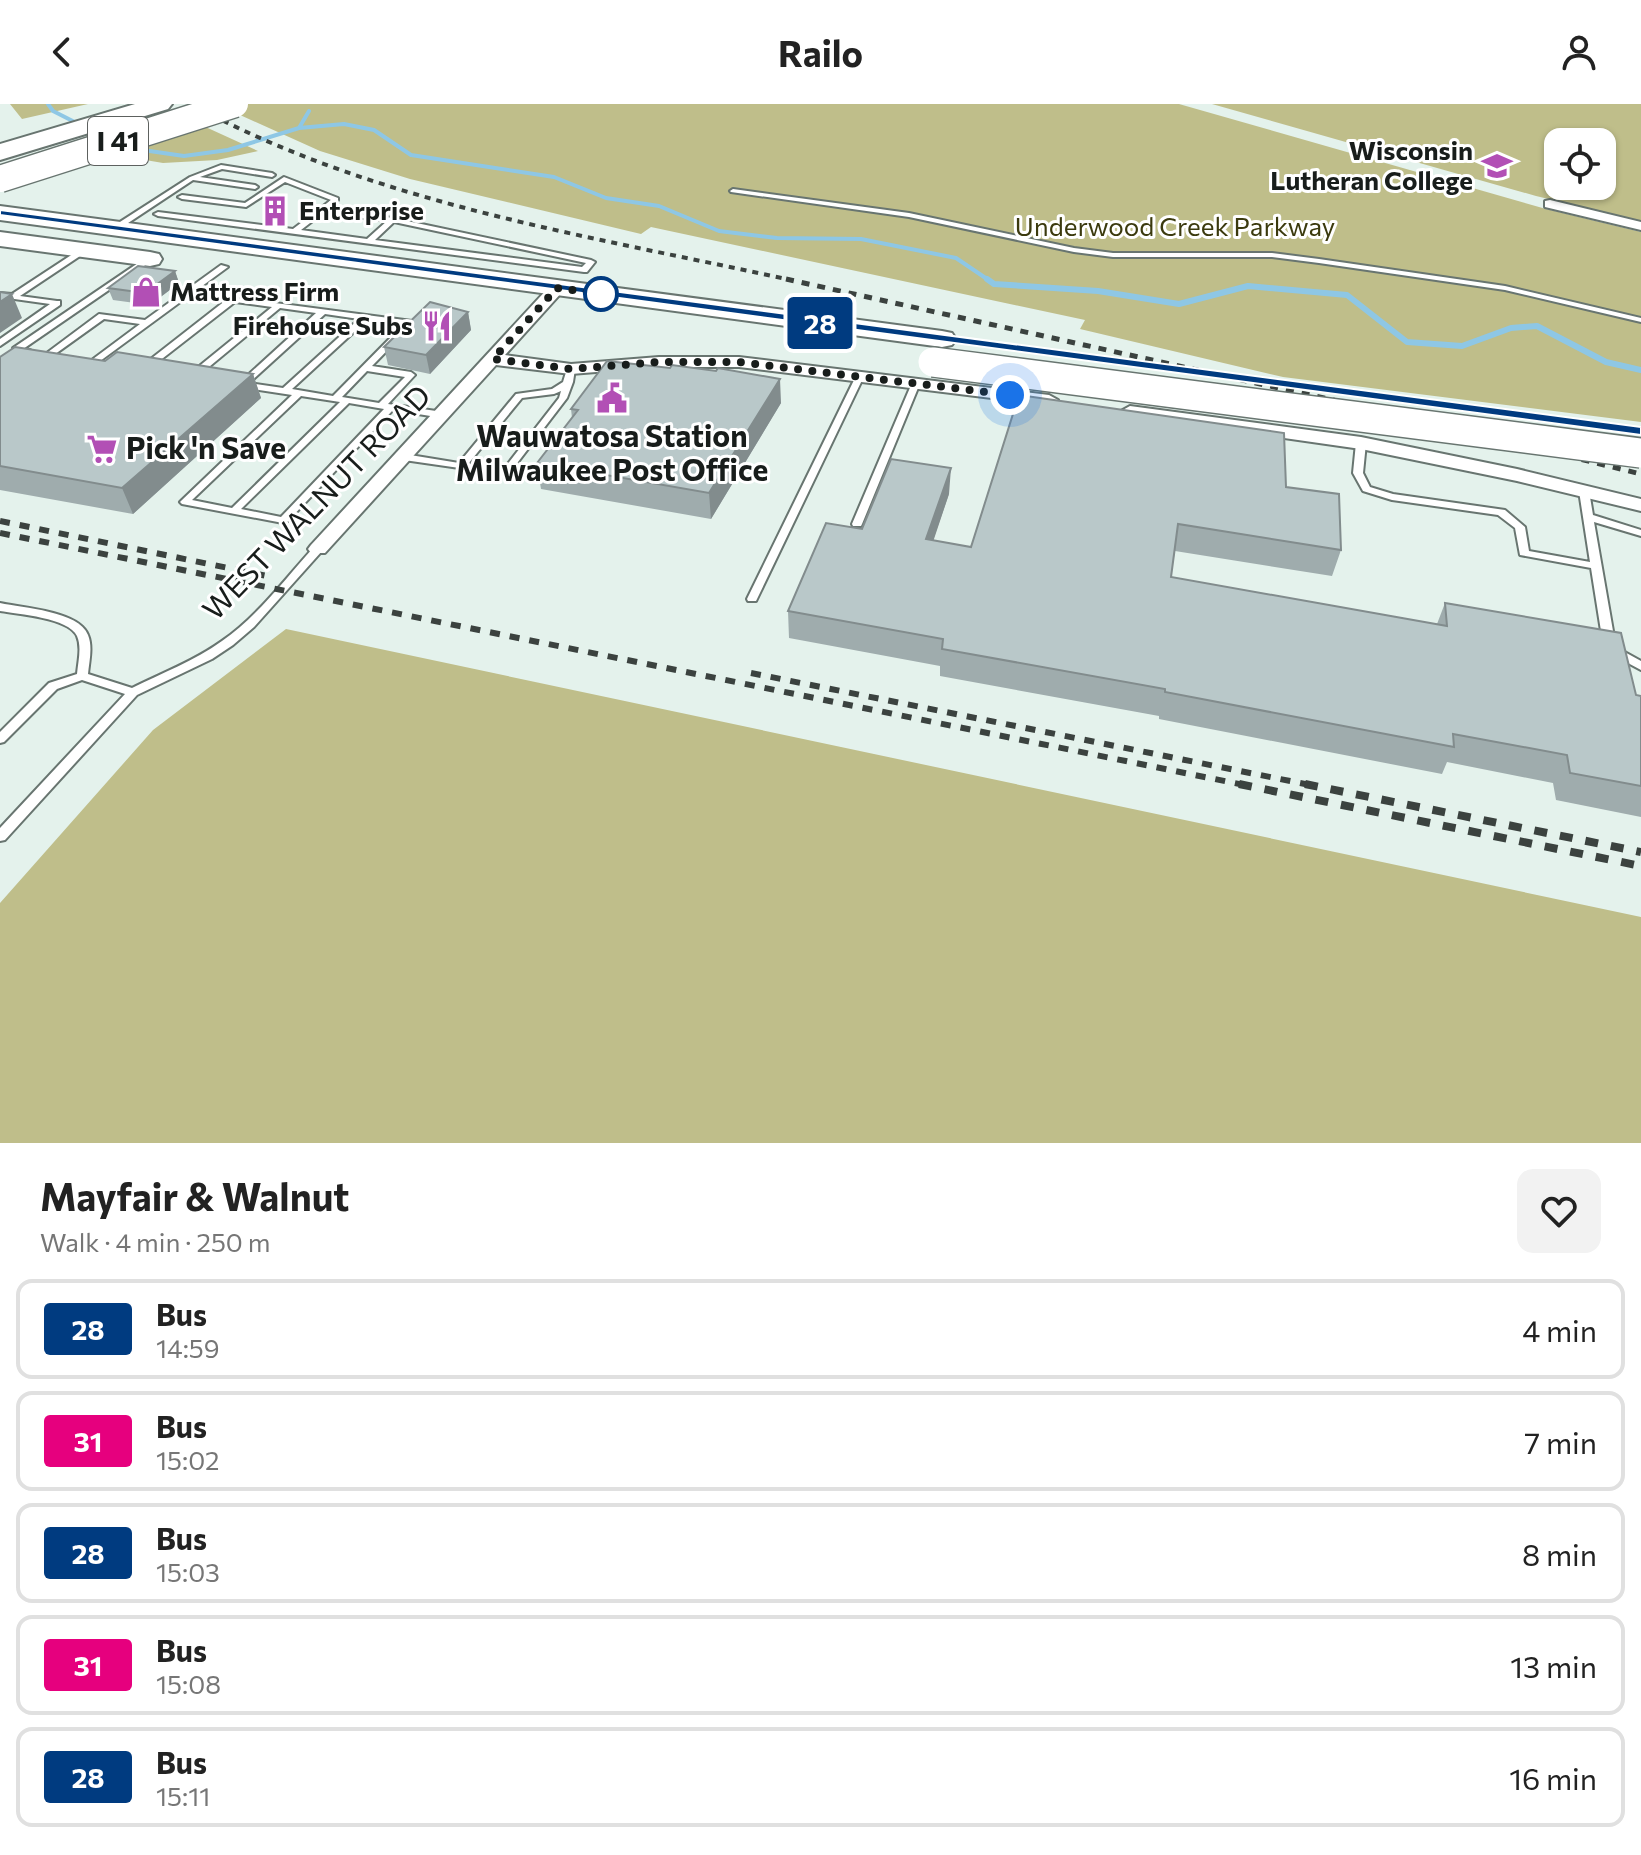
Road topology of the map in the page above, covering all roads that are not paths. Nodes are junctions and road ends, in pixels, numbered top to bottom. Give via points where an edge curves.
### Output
1 (106, 104) edge
2 (160, 104) edge
3 (235, 104) edge
4 (0, 133) edge
5 (0, 152) edge
6 (272, 175) dead end
7 (192, 178) junction
8 (0, 179) edge
9 (255, 187) dead end
10 (733, 191) dead end
11 (182, 197) dead end
12 (1550, 204) dead end
13 (322, 211) junction
14 (0, 213) edge
15 (393, 220) junction
16 (161, 225) junction
17 (1641, 226) edge
18 (0, 227) edge
19 (113, 229) junction
20 (273, 229) junction
21 (295, 231) junction
22 (0, 239) edge
23 (369, 241) junction
24 (245, 248) junction
25 (85, 250) junction
26 (466, 254) junction
27 (150, 259) junction
28 (205, 266) junction
29 (254, 272) dead end
30 (446, 274) junction
31 (557, 288) junction
32 (0, 295) edge
33 (13, 297) junction
34 (279, 305) junction
35 (525, 309) junction
36 (323, 311) junction
37 (365, 317) junction
38 (1641, 320) edge
39 (147, 323) junction
40 (0, 345) edge
41 (16, 350) junction
42 (48, 355) junction
43 (930, 356) junction
44 (63, 357) edge
45 (493, 359) junction
46 (78, 360) edge
47 (93, 362) junction
48 (105, 364) edge
49 (130, 368) edge
50 (366, 368) junction
51 (142, 369) junction
52 (154, 371) edge
53 (179, 375) edge
54 (570, 375) junction
55 (860, 376) junction
56 (191, 377) junction
57 (204, 379) edge
58 (229, 383) edge
59 (242, 385) junction
60 (285, 391) junction
61 (299, 393) junction
62 (341, 400) junction
63 (1073, 404) edge
64 (386, 407) junction
65 (1105, 408) edge
66 (443, 415) junction
67 (1641, 431) edge
68 (1361, 443) junction
69 (1641, 453) edge
70 (404, 457) junction
71 (462, 466) junction
72 (1584, 491) junction
73 (1641, 505) edge
74 (234, 511) junction
75 (1588, 517) junction
76 (857, 524) dead end
77 (1641, 533) edge
78 (318, 549) joint
79 (1596, 566) junction
80 (752, 599) dead end
81 (0, 607) edge
82 (1641, 666) edge
83 (82, 676) junction
84 (133, 692) junction
85 (0, 739) edge
86 (0, 836) edge

1 - 4 highway
2 - 5 highway, I 41
3 - 8 highway, I 41, bridge
6 - 7 lane via 221,167
7 - 9 lane
7 - 19 lane
10 - 38 lane via 909,215 1087,252 1272,255 1319,261 1505,288
11 - 13 lane via 246,205 284,179 336,199
12 - 17 street
13 - 15 lane
13 - 21 lane
14 - 19 main road
15 - 23 lane
15 - 26 lane via 591,262 584,270
16 - 18 main road via 99,241
16 - 19 main road
16 - 20 lane
16 - 24 main road
20 - 21 lane
20 - 24 lane
21 - 23 lane
22 - 25 main road
23 - 26 lane
24 - 30 main road
25 - 27 main road
25 - 33 lane
26 - 30 lane
27 - 28 main road
27 - 41 lane
28 - 29 main road
28 - 31 main road via 322,270 517,297
28 - 39 lane
30 - 31 main road
31 - 35 street, WEST WALNUT ROAD
31 - 43 main road
32 - 33 lane
33 - 40 lane via 57,303
34 - 36 lane
34 - 51 lane via 233,299
34 - 56 lane
35 - 43 main road
35 - 45 street, WEST WALNUT ROAD
36 - 37 lane
36 - 59 lane
37 - 50 lane via 409,323
37 - 60 lane
39 - 42 lane via 102,316
39 - 47 lane
40 - 41 lane
41 - 42 lane
42 - 44 lane
43 - 55 street
43 - 63 street
43 - 67 main road
43 - 69 main road, bridge
43 - 76 lane
45 - 54 street
45 - 66 street, WEST WALNUT ROAD
46 - 47 lane
47 - 48 lane
49 - 51 lane
50 - 62 lane
50 - 64 lane via 411,375
51 - 52 lane
53 - 56 lane
54 - 55 street via 659,362 716,361
54 - 71 lane via 554,391 519,396
54 - 71 lane via 563,398 505,473
55 - 80 lane
56 - 57 lane
58 - 59 lane
59 - 60 lane
60 - 61 lane
61 - 62 lane
61 - 74 lane via 185,502
62 - 64 lane
62 - 74 lane
64 - 66 lane
64 - 74 lane via 283,520
65 - 68 street
66 - 70 street, WEST WALNUT ROAD
68 - 72 street
68 - 79 lane via 1358,473 1366,489 1501,512 1520,527 1524,553
70 - 71 lane
70 - 78 street, WEST WALNUT ROAD
72 - 73 street
72 - 75 lane
75 - 77 lane
75 - 79 lane
78 - 84 lane, WEST WALNUT ROAD via 229,642
79 - 82 lane via 1607,631 1617,652
81 - 83 lane via 73,622 85,648
83 - 84 lane
83 - 85 lane via 53,686
84 - 86 lane, WEST WALNUT ROAD

